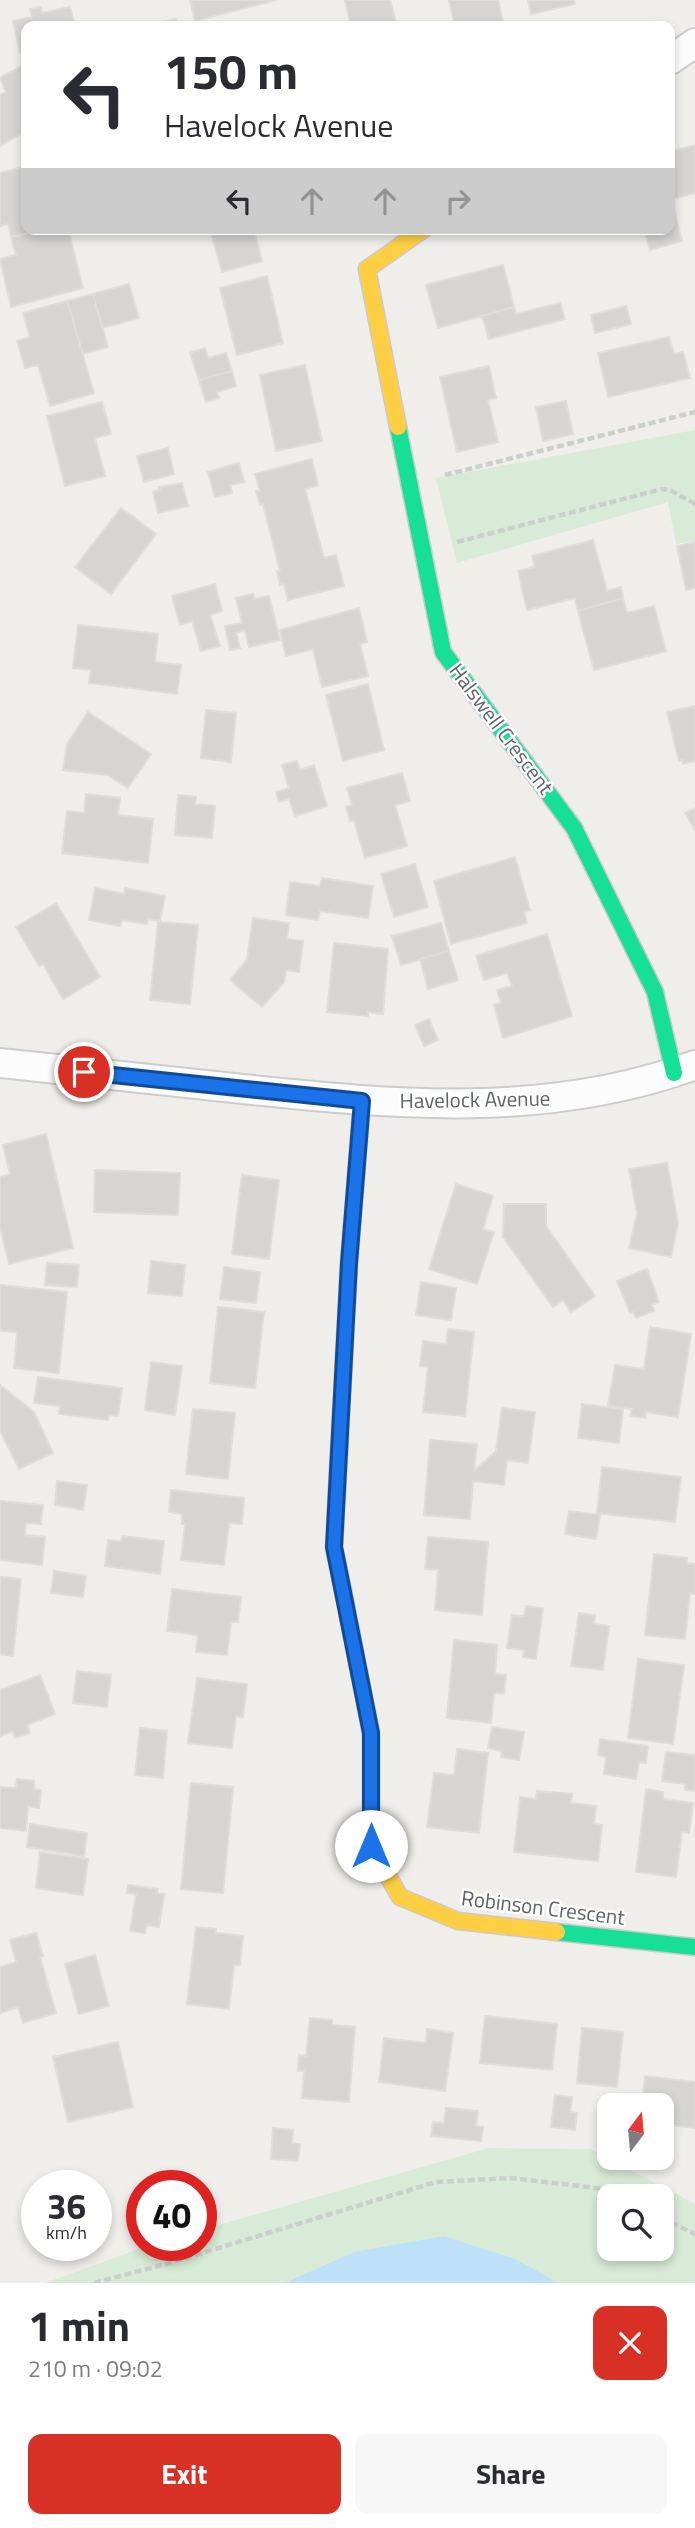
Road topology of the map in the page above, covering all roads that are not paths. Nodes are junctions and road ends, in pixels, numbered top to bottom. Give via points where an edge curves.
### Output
1 (695, 43) edge
2 (675, 57) edge
3 (415, 235) edge
4 (0, 1063) edge
5 (685, 1069) edge
6 (362, 1101) junction
7 (695, 1947) edge

1 - 2 street
3 - 5 street, Halswell Crescent via 367,269 443,652 574,828 655,992
4 - 6 street, Havelock Avenue
5 - 6 street, Havelock Avenue via 564,1098 479,1105
6 - 7 street, Robinson Crescent via 334,1547 371,1733 371,1846 400,1897 458,1921

